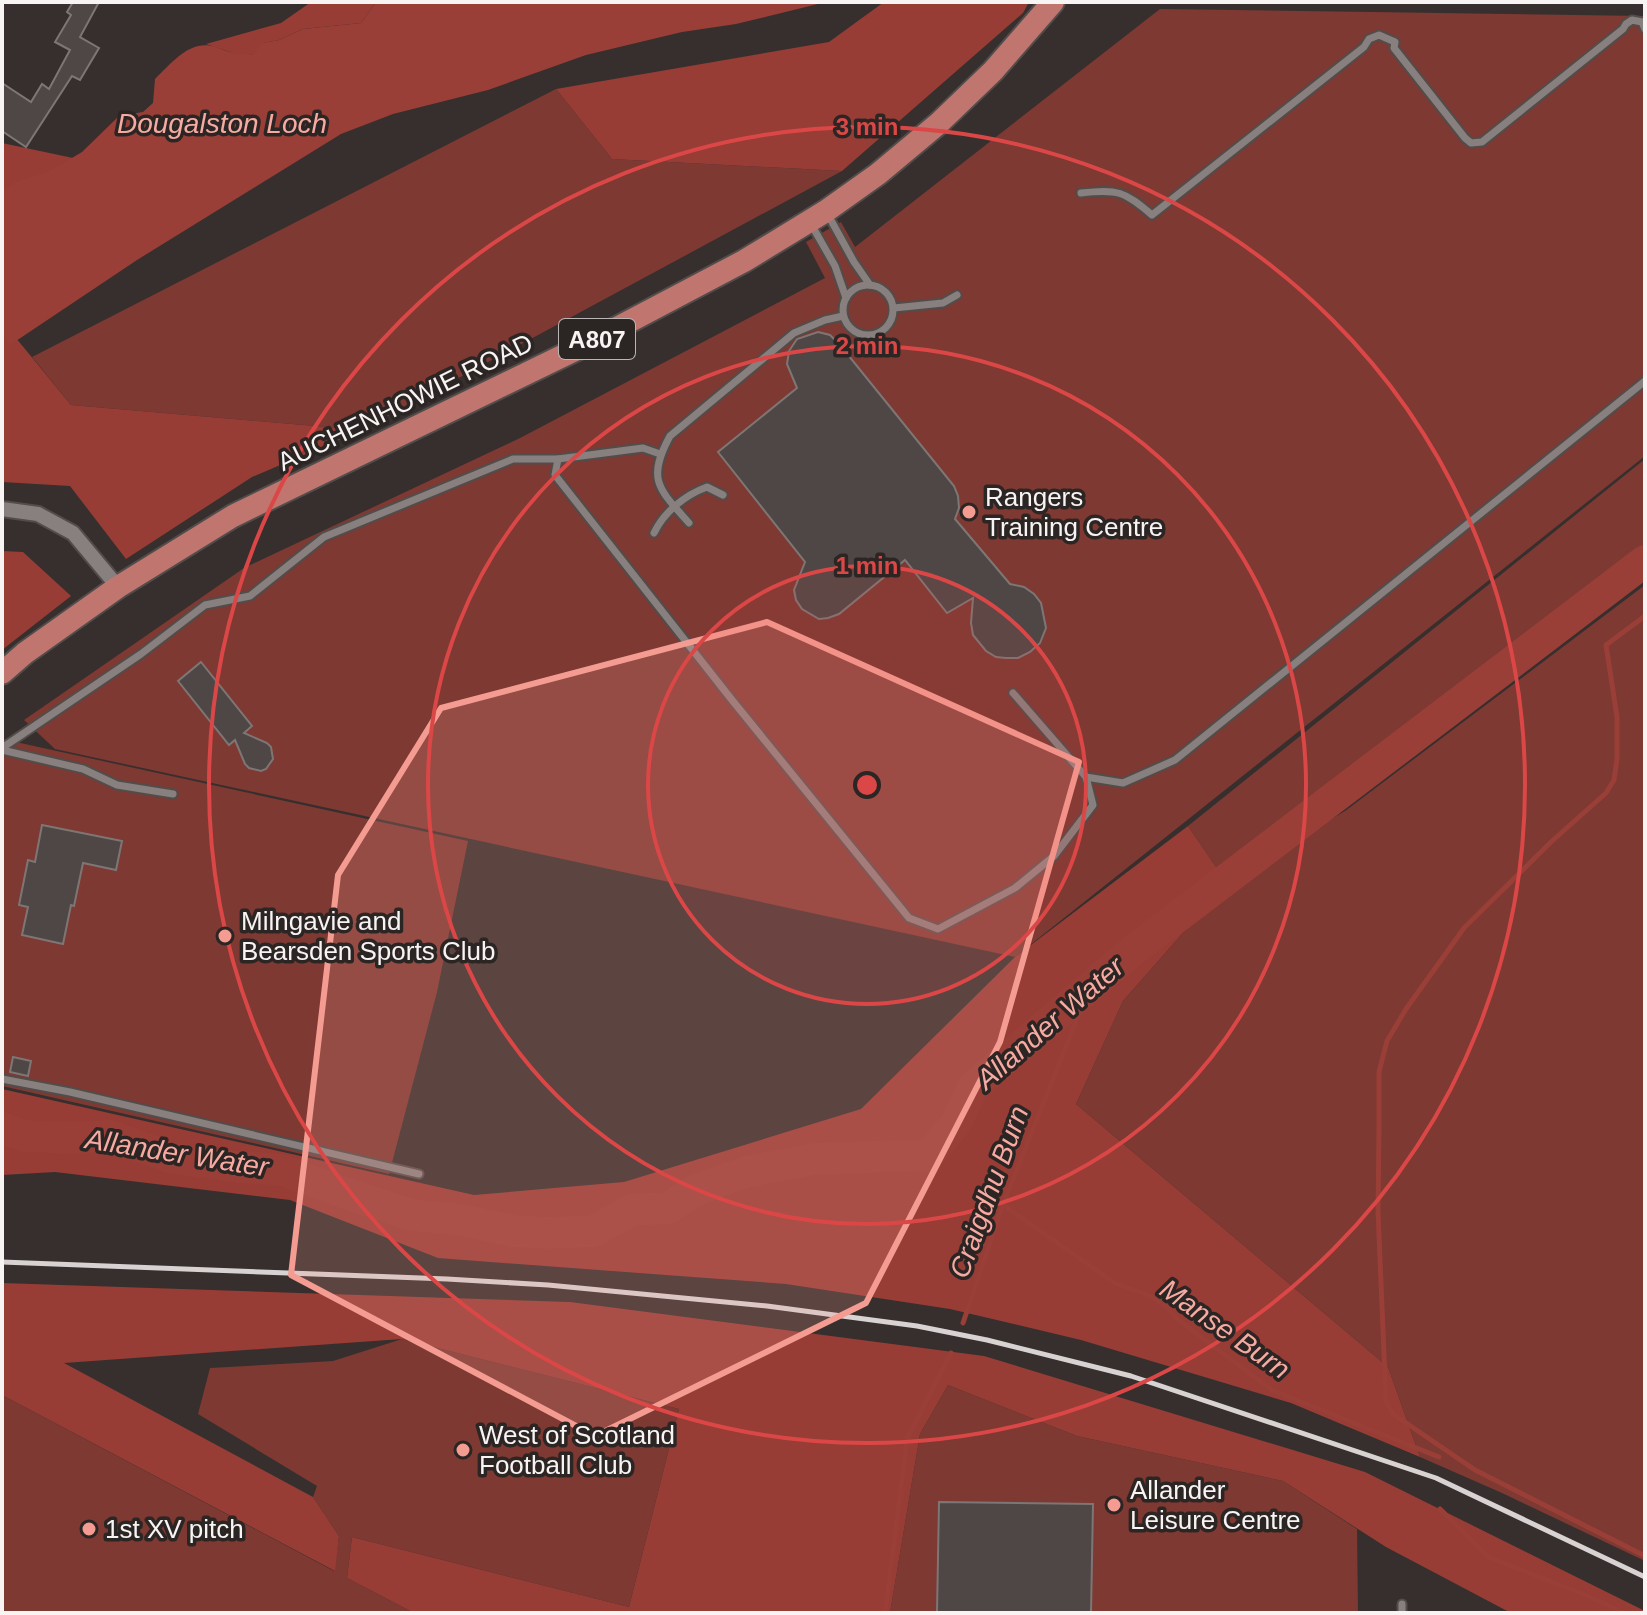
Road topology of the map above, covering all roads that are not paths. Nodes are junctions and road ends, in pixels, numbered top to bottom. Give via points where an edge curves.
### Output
1 (1053, 2) edge
2 (1645, 29) edge
3 (1081, 193) dead end
4 (818, 216) junction
5 (870, 285) junction
6 (957, 295) dead end
7 (846, 298) junction
8 (894, 308) junction
9 (843, 316) junction
10 (1645, 381) edge
11 (660, 454) junction
12 (558, 459) junction
13 (723, 495) dead end
14 (675, 507) junction
15 (2, 509) edge
16 (689, 523) dead end
17 (654, 533) dead end
18 (118, 587) junction
19 (2, 673) edge
20 (1013, 693) dead end
21 (2, 749) edge
22 (1086, 777) junction
23 (173, 794) dead end
24 (2, 1079) edge
25 (419, 1174) dead end

1 - 4 main road, AUCHENHOWIE ROAD / A807 via 939,123
2 - 3 lane via 1642,22 1632,20 1482,142 1471,143 1394,48 1395,42 1379,35 1152,215 1131,197 1106,190
4 - 5 lane
4 - 7 lane
4 - 18 main road, AUCHENHOWIE ROAD / A807 via 579,348 233,516
5 - 7 lane via 856,288
5 - 8 lane via 883,290
6 - 8 lane via 943,303
7 - 9 lane
8 - 9 lane via 892,321 872,336 854,332
9 - 11 lane via 794,333 670,436
10 - 22 lane via 1175,760 1123,783
11 - 12 lane via 643,448
11 - 14 lane via 661,491
12 - 21 lane via 513,459 324,537 250,596 205,605
12 - 22 lane via 555,475 909,918 938,929 1015,888 1054,856 1093,805
13 - 14 lane via 707,487
14 - 16 lane
14 - 17 lane via 660,519
15 - 18 street via 38,514 73,533
18 - 19 main road, AUCHENHOWIE ROAD / A807
20 - 22 lane
21 - 23 lane via 83,769 117,785
24 - 25 lane

